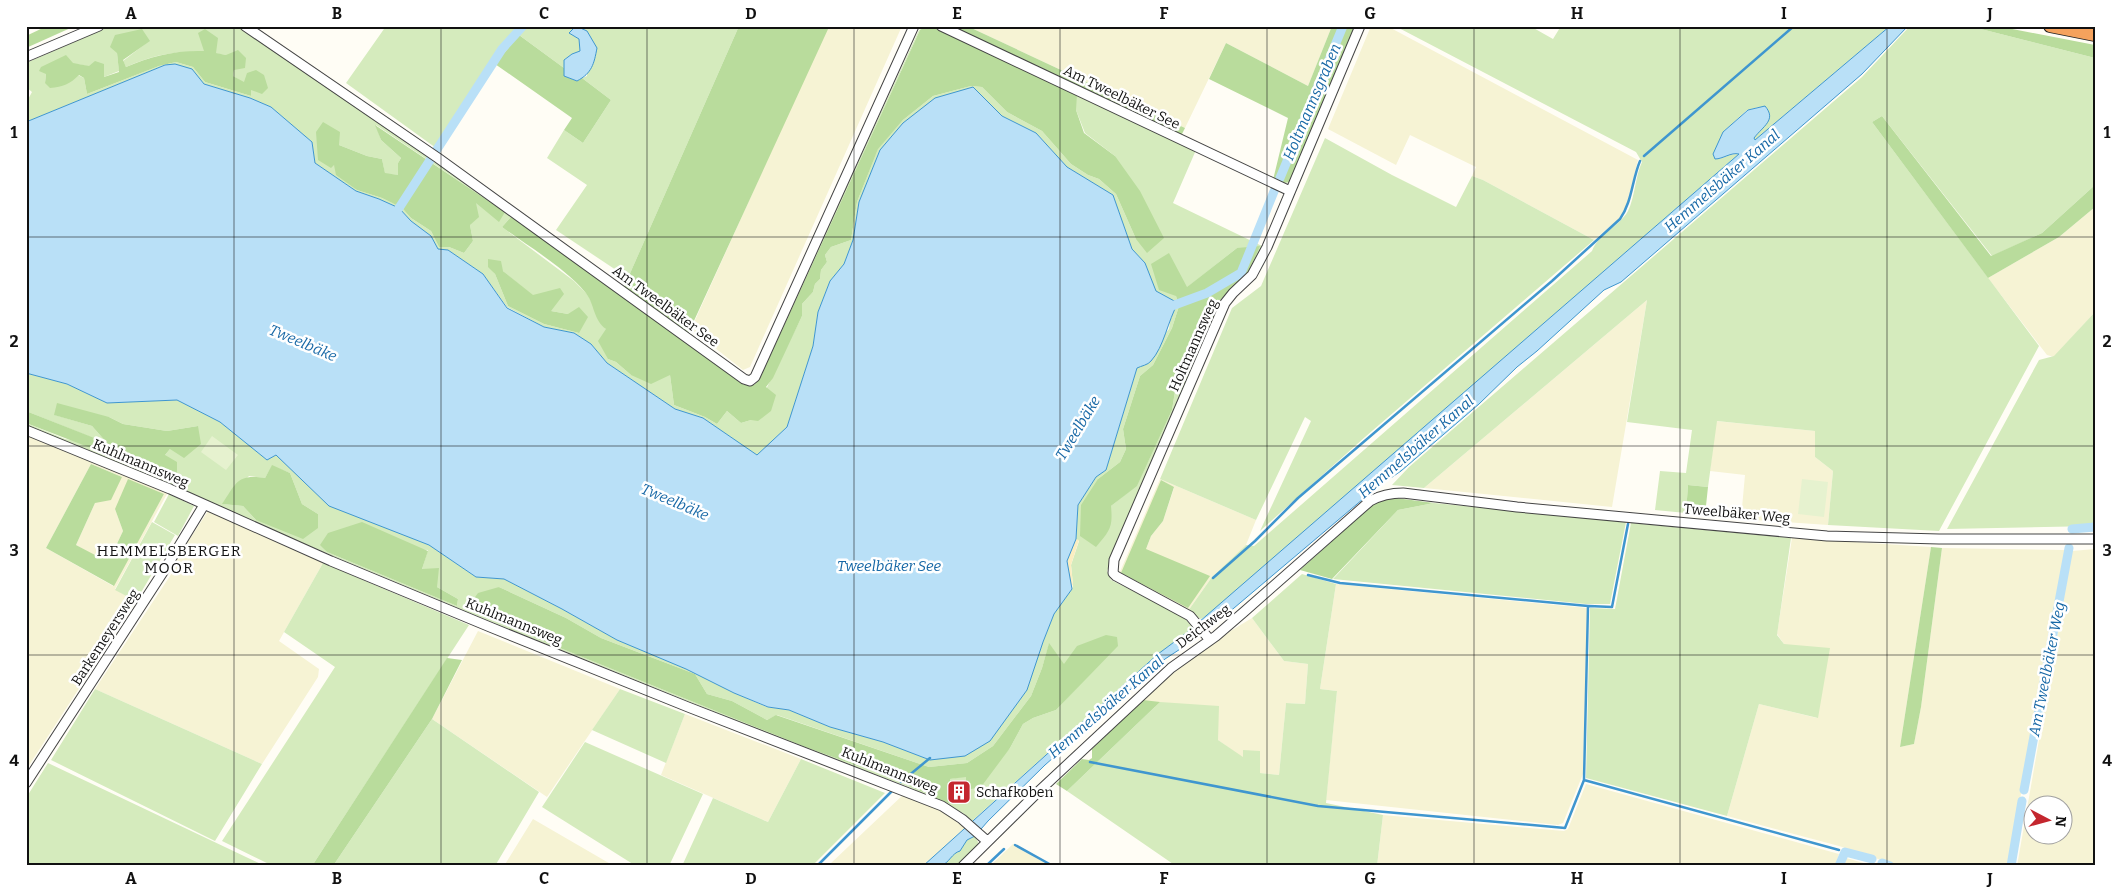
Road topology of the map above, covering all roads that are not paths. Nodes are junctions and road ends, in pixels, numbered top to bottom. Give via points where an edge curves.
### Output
1 (99, 26) edge
2 (245, 26) edge
3 (914, 26) edge
4 (941, 26) edge
5 (1360, 26) edge
6 (2050, 26) edge
7 (2095, 35) edge
8 (26, 57) edge
9 (1290, 191) junction
10 (26, 430) edge
11 (1378, 497) joint
12 (204, 505) junction
13 (2091, 539) edge
14 (1210, 640) junction
15 (26, 783) edge
16 (985, 839) junction
17 (963, 866) edge

1 - 8 street
2 - 3 street, Am Tweelbäker See via 434,155 750,381 755,377
4 - 9 street, Am Tweelbäker See
5 - 9 street, Holtmannsweg
6 - 7 highway
9 - 14 street, Holtmannsweg via 1252,275 1225,303 1114,560 1113,573 1116,576 1190,616
10 - 12 street, Kuhlmannsweg
11 - 13 street, Tweelbäker Weg via 1403,493 1826,536
11 - 14 street, Deichweg
12 - 15 street, Barkemeyersweg via 166,569
12 - 16 street, Kuhlmannsweg via 531,643 942,806
14 - 16 street, Deichweg via 1170,668
16 - 17 street, Deichweg

